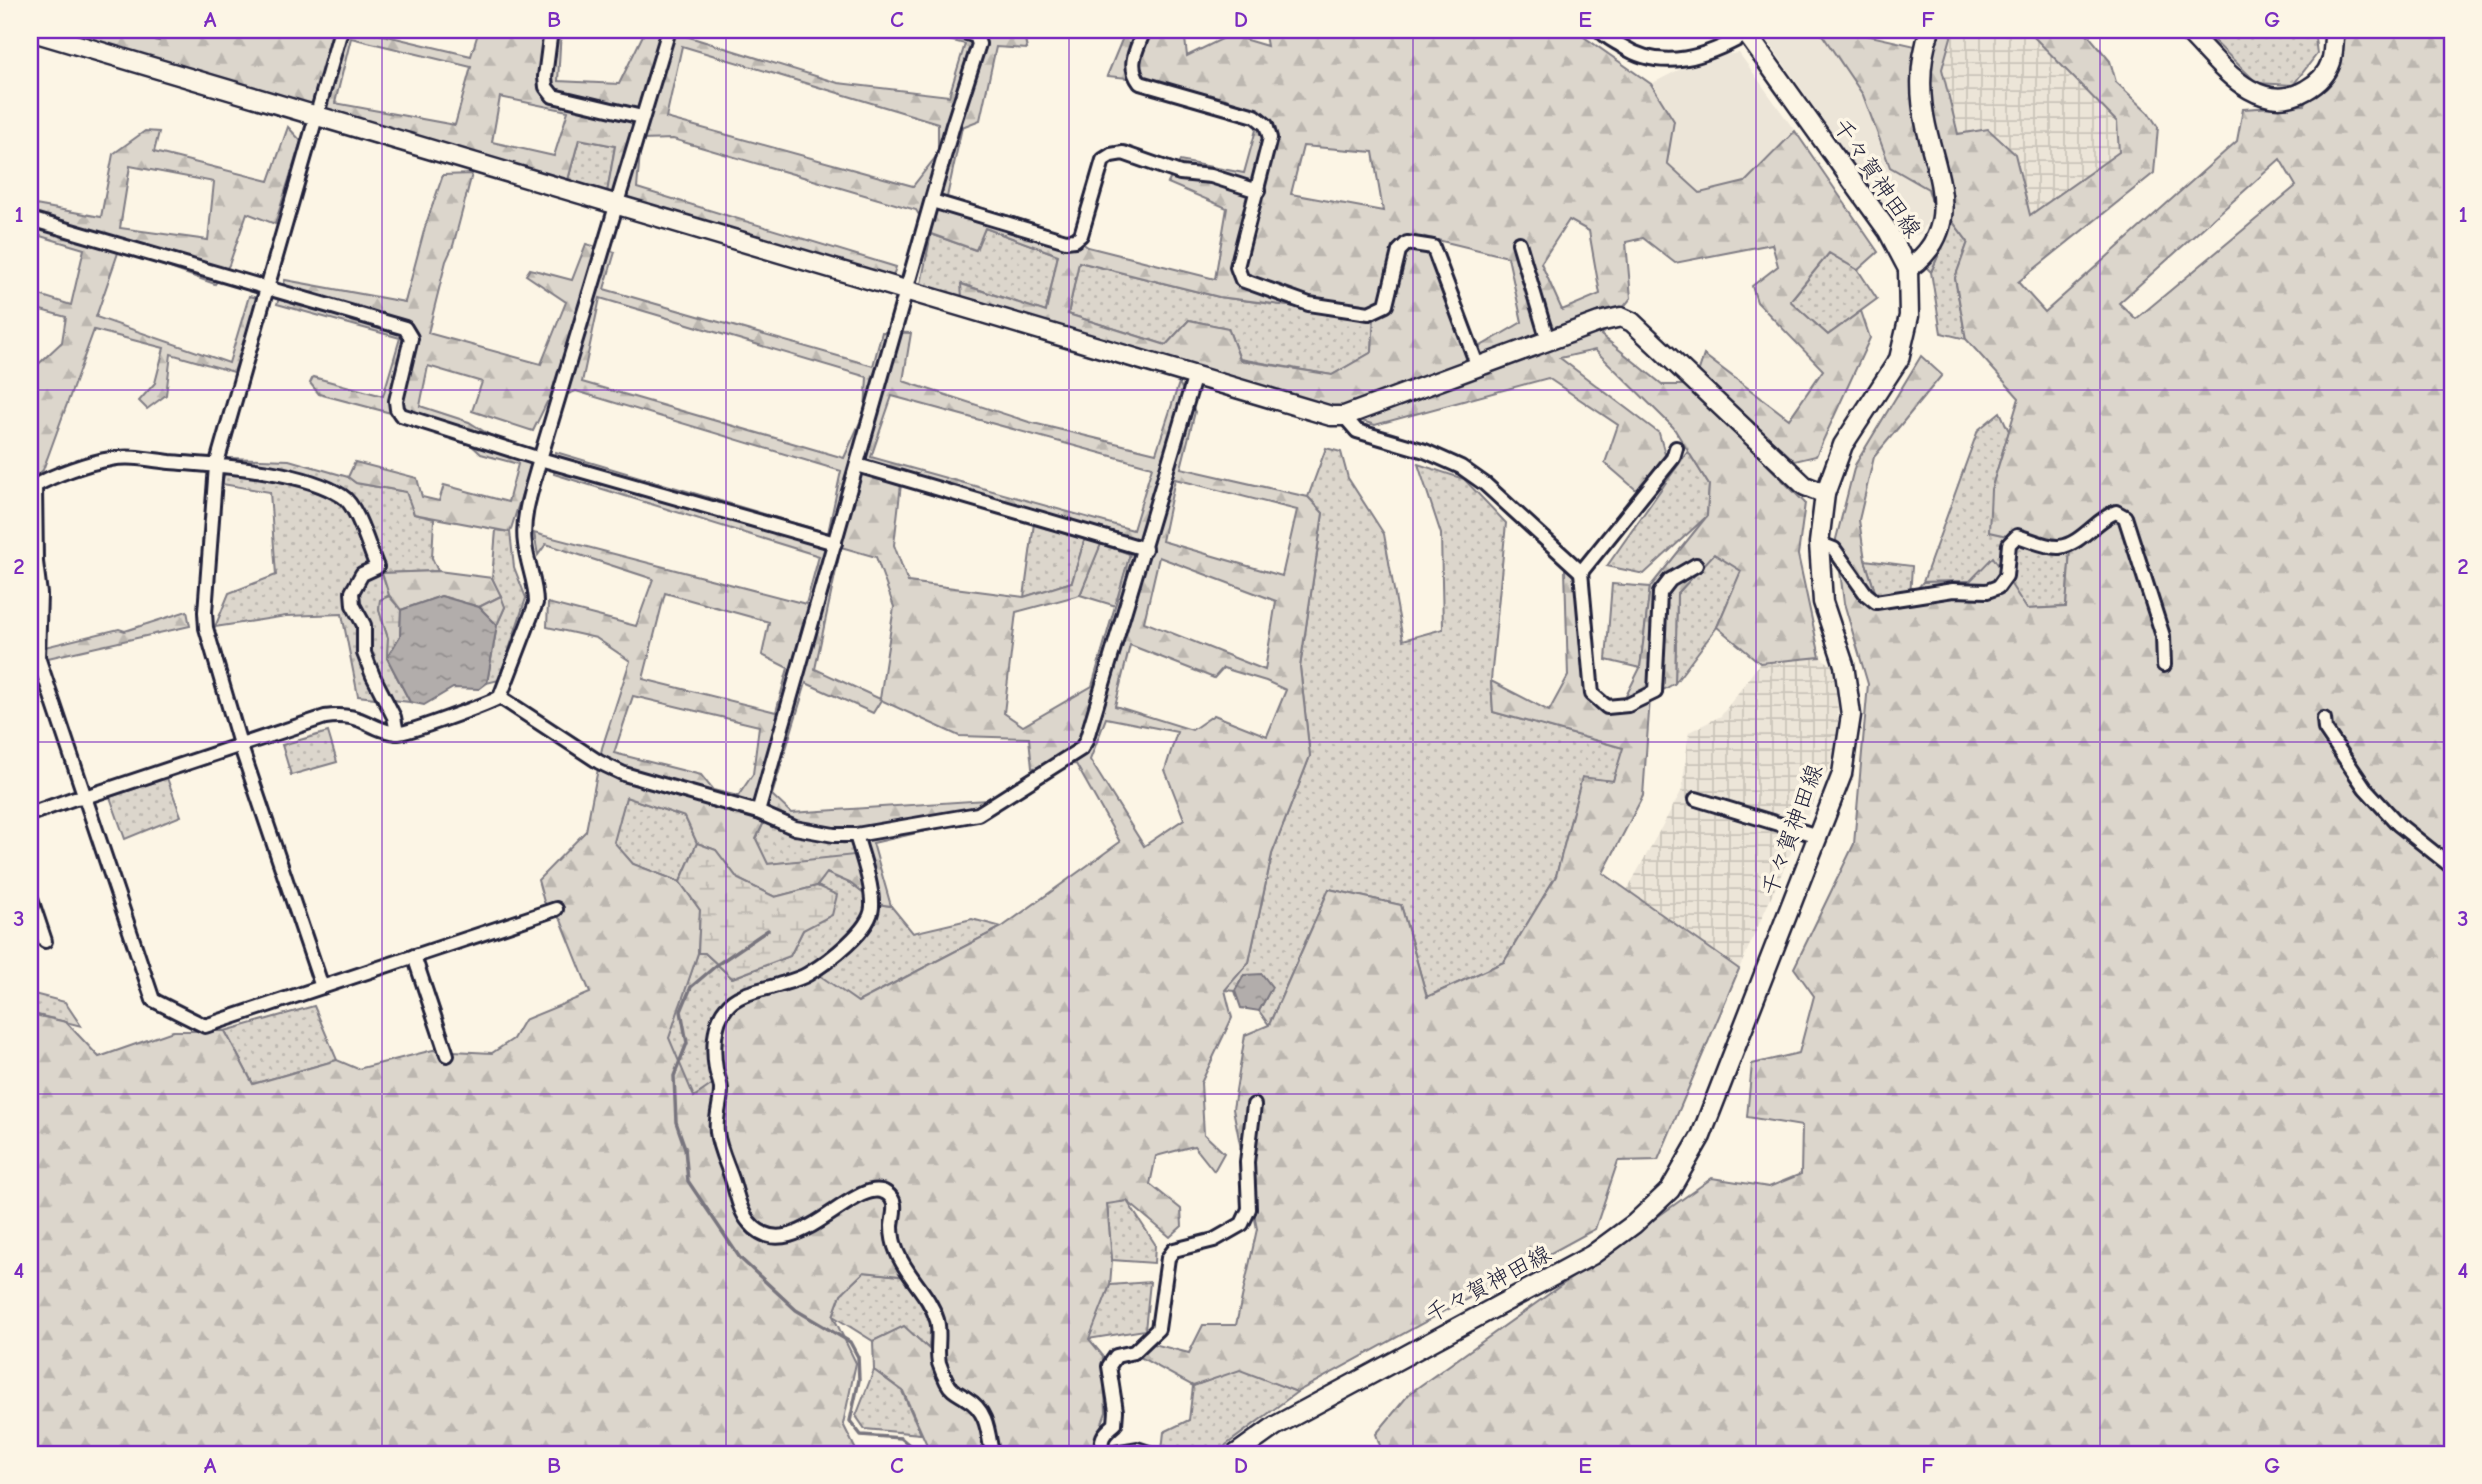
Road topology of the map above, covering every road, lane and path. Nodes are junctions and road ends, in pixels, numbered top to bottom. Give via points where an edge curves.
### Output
1 (341, 30) edge
2 (551, 30) edge
3 (669, 30) edge
4 (957, 30) edge
5 (1144, 30) edge
6 (1600, 30) edge
7 (1930, 30) edge
8 (2186, 30) edge
9 (2335, 30) edge
10 (30, 31) edge
11 (1745, 32) edge
12 (317, 116) junction
13 (642, 117) junction
14 (1258, 191) junction
15 (932, 201) junction
16 (615, 204) junction
17 (30, 219) edge
18 (1519, 243) dead end
19 (1908, 269) junction
20 (268, 289) junction
21 (907, 290) junction
22 (1548, 341) junction
23 (1478, 367) junction
24 (1195, 375) junction
25 (1345, 416) junction
26 (1676, 448) dead end
27 (540, 459) junction
28 (858, 465) junction
29 (216, 466) junction
30 (1825, 494) junction
31 (835, 543) junction
32 (1819, 543) junction
33 (1145, 548) junction
34 (1696, 565) dead end
35 (1581, 572) junction
36 (34, 658) edge
37 (2164, 666) dead end
38 (500, 697) junction
39 (2324, 719) dead end
40 (397, 733) junction
41 (240, 744) junction
42 (85, 797) junction
43 (1696, 799) dead end
44 (758, 812) junction
45 (30, 814) edge
46 (856, 835) junction
47 (1818, 836) junction
48 (2452, 867) edge
49 (30, 896) edge
50 (556, 909) dead end
51 (45, 941) dead end
52 (414, 956) junction
53 (323, 987) junction
54 (447, 1055) dead end
55 (1254, 1105) dead end
56 (992, 1454) edge
57 (1106, 1454) edge
58 (1152, 1454) edge
59 (1236, 1454) edge

1 - 12 street
2 - 13 street via 545,87 553,96
3 - 13 street
4 - 15 street via 976,36 979,44
5 - 14 street via 1132,62 1140,83 1255,116 1266,125 1270,138
6 - 11 street via 1627,50 1655,61 1678,61 1721,48
7 - 19 street via 1923,49 1921,91 1944,208 1936,236 1921,260
8 - 9 street via 2246,89 2282,99 2299,95 2324,75 2332,61
10 - 12 street
11 - 19 street, 千々賀神田線 via 1888,230
12 - 16 street
12 - 20 street
13 - 16 street
14 - 15 street via 1211,176 1180,173 1123,153 1111,155 1102,160 1081,235 1066,241
14 - 23 street via 1237,267 1242,280 1309,304 1369,313 1386,304 1399,251 1407,243 1433,247
15 - 21 street
16 - 21 street
16 - 27 street
17 - 20 street
18 - 22 street
19 - 30 street, 千々賀神田線 via 1909,316 1899,359 1843,444
20 - 27 street via 405,328 411,338 396,401 401,415
20 - 29 street
21 - 24 street
21 - 28 street
22 - 23 street
22 - 30 street via 1621,317 1632,323 1805,486
23 - 25 street
24 - 25 street via 1331,416
24 - 33 street
25 - 35 street via 1357,431 1461,467
26 - 35 street via 1673,458
27 - 31 street
27 - 38 street via 523,524 536,603
28 - 31 street
28 - 33 street
29 - 36 street via 111,459 35,486 40,594
29 - 40 street via 294,476 343,496 353,507 377,567 362,574 352,593 353,604 364,625 364,653
29 - 41 street via 206,628
30 - 32 street, 千々賀神田線
31 - 44 street
32 - 37 street via 1835,549 1876,602 1953,590 1987,591 1998,587 2006,576 2009,544 2017,536 2057,547 2073,543 2116,512 2125,517 2163,636
32 - 47 street, 千々賀神田線 via 1824,602 1844,665 1850,715 1842,774
33 - 46 street via 1081,749 978,814
34 - 35 street via 1670,580 1660,593 1656,692 1628,705 1607,707 1592,694
36 - 42 street
38 - 40 street
38 - 44 street via 598,762 624,774
39 - 48 street via 2325,729 2365,788 2398,824
40 - 41 street via 342,714
41 - 42 street
41 - 53 street
42 - 45 street
42 - 53 street via 153,1000 205,1026
43 - 47 street
44 - 46 street via 795,828
46 - 56 street via 872,906 869,921 807,975 737,998 725,1008 716,1031 721,1090 717,1134 742,1210 762,1232 776,1236 813,1226 873,1190 890,1197 896,1208 892,1226 895,1247 938,1322 939,1362 948,1385 979,1410 988,1425
47 - 59 street, 千々賀神田線 via 1701,1136 1670,1189 1592,1255 1275,1426
49 - 51 street
50 - 52 street
52 - 53 street
52 - 54 street
55 - 57 street via 1247,1162 1249,1209 1242,1224 1214,1240 1174,1250 1168,1258 1158,1329 1134,1352 1116,1356 1109,1366 1116,1411 1115,1424 1100,1443
57 - 58 street via 1137,1449

